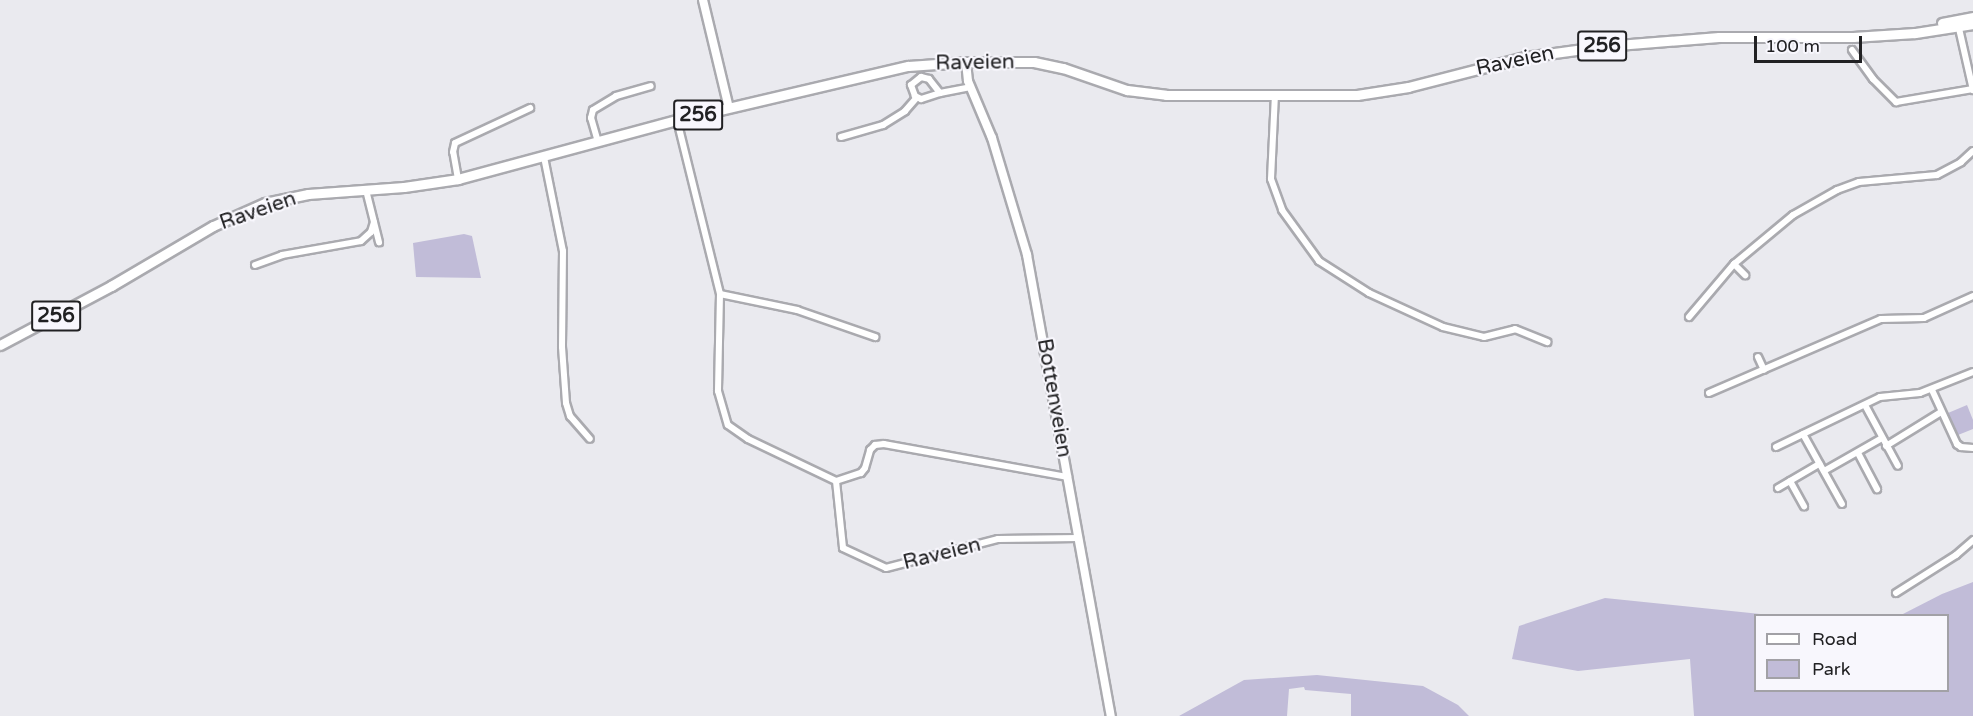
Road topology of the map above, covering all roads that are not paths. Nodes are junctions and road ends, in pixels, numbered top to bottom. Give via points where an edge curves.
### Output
1 (703, 0) edge
2 (1973, 17) edge
3 (1958, 23) junction
4 (1973, 24) edge
5 (1852, 50) dead end
6 (966, 62) junction
7 (1971, 75) edge
8 (651, 86) dead end
9 (970, 87) junction
10 (1973, 90) edge
11 (940, 93) junction
12 (1275, 94) junction
13 (917, 97) junction
14 (530, 108) dead end
15 (729, 108) junction
16 (677, 120) junction
17 (841, 137) dead end
18 (598, 142) junction
19 (1973, 151) edge
20 (544, 157) junction
21 (458, 179) junction
22 (366, 190) junction
23 (374, 222) junction
24 (379, 242) dead end
25 (1734, 264) junction
26 (255, 265) dead end
27 (1745, 275) dead end
28 (720, 294) junction
29 (1973, 296) edge
30 (1689, 317) dead end
31 (875, 337) dead end
32 (1548, 342) dead end
33 (0, 345) edge
34 (1758, 357) dead end
35 (1764, 370) junction
36 (1973, 372) edge
37 (1932, 390) junction
38 (1709, 393) dead end
39 (1864, 405) junction
40 (1941, 412) junction
41 (1803, 434) junction
42 (1882, 438) junction
43 (590, 439) dead end
44 (1886, 446) junction
45 (1776, 447) dead end
46 (1973, 448) edge
47 (1858, 453) junction
48 (1819, 464) junction
49 (1899, 466) dead end
50 (1824, 471) junction
51 (1068, 477) junction
52 (836, 481) junction
53 (1790, 481) junction
54 (1778, 488) dead end
55 (1877, 489) dead end
56 (1842, 504) dead end
57 (1804, 506) dead end
58 (1079, 538) junction
59 (1973, 540) edge
60 (1896, 593) dead end
61 (1112, 716) edge

1 - 15 main road
2 - 3 main road, Raveien / 256
3 - 4 main road, Raveien / 256
3 - 7 street
3 - 12 main road, Raveien / 256 via 1902,33 1835,38 1719,37 1605,46 1525,57 1384,92
5 - 10 street via 1896,102
6 - 9 main road, Bottenveien
6 - 12 main road, Raveien / 256 via 1044,64 1150,94
6 - 15 main road, Raveien / 256 via 898,68
7 - 10 street
8 - 18 street via 616,96 593,110 591,118
9 - 11 street
9 - 51 main road, Bottenveien via 992,138 1022,234
11 - 13 street
11 - 13 street via 929,79 921,76 911,85
12 - 32 street via 1271,179 1282,210 1319,261 1369,293 1443,327 1484,337 1515,328
13 - 17 street via 905,111 883,125
14 - 21 street via 455,143
15 - 16 main road, Raveien / 256
16 - 18 main road, Raveien / 256
16 - 28 street
18 - 20 main road, Raveien / 256
19 - 25 street via 1937,175 1872,179 1837,190 1793,215
20 - 21 main road, Raveien / 256
20 - 43 street via 563,251 566,403 574,422
21 - 22 main road, Raveien / 256
22 - 23 street
22 - 33 main road, Raveien / 256 via 302,195 246,210
23 - 24 street
23 - 26 street via 371,232 361,241 274,257
25 - 27 street
25 - 30 street
28 - 31 street via 797,310
28 - 52 street via 718,391 728,425 748,439
29 - 35 street via 1924,318 1881,319
34 - 35 street
35 - 38 street
36 - 37 street
37 - 39 street via 1888,395
37 - 40 street
39 - 41 street
39 - 42 street
40 - 44 street
40 - 46 street via 1957,444
41 - 45 street
41 - 48 street
42 - 44 street
42 - 47 street
44 - 49 street
47 - 50 street
47 - 55 street
48 - 50 street
48 - 53 street
50 - 56 street
51 - 52 street via 884,444 870,450 861,473
51 - 58 main road, Bottenveien
52 - 58 street, Raveien via 843,548 886,568 998,539
53 - 54 street
53 - 57 street
58 - 61 main road, Bottenveien
59 - 60 street

